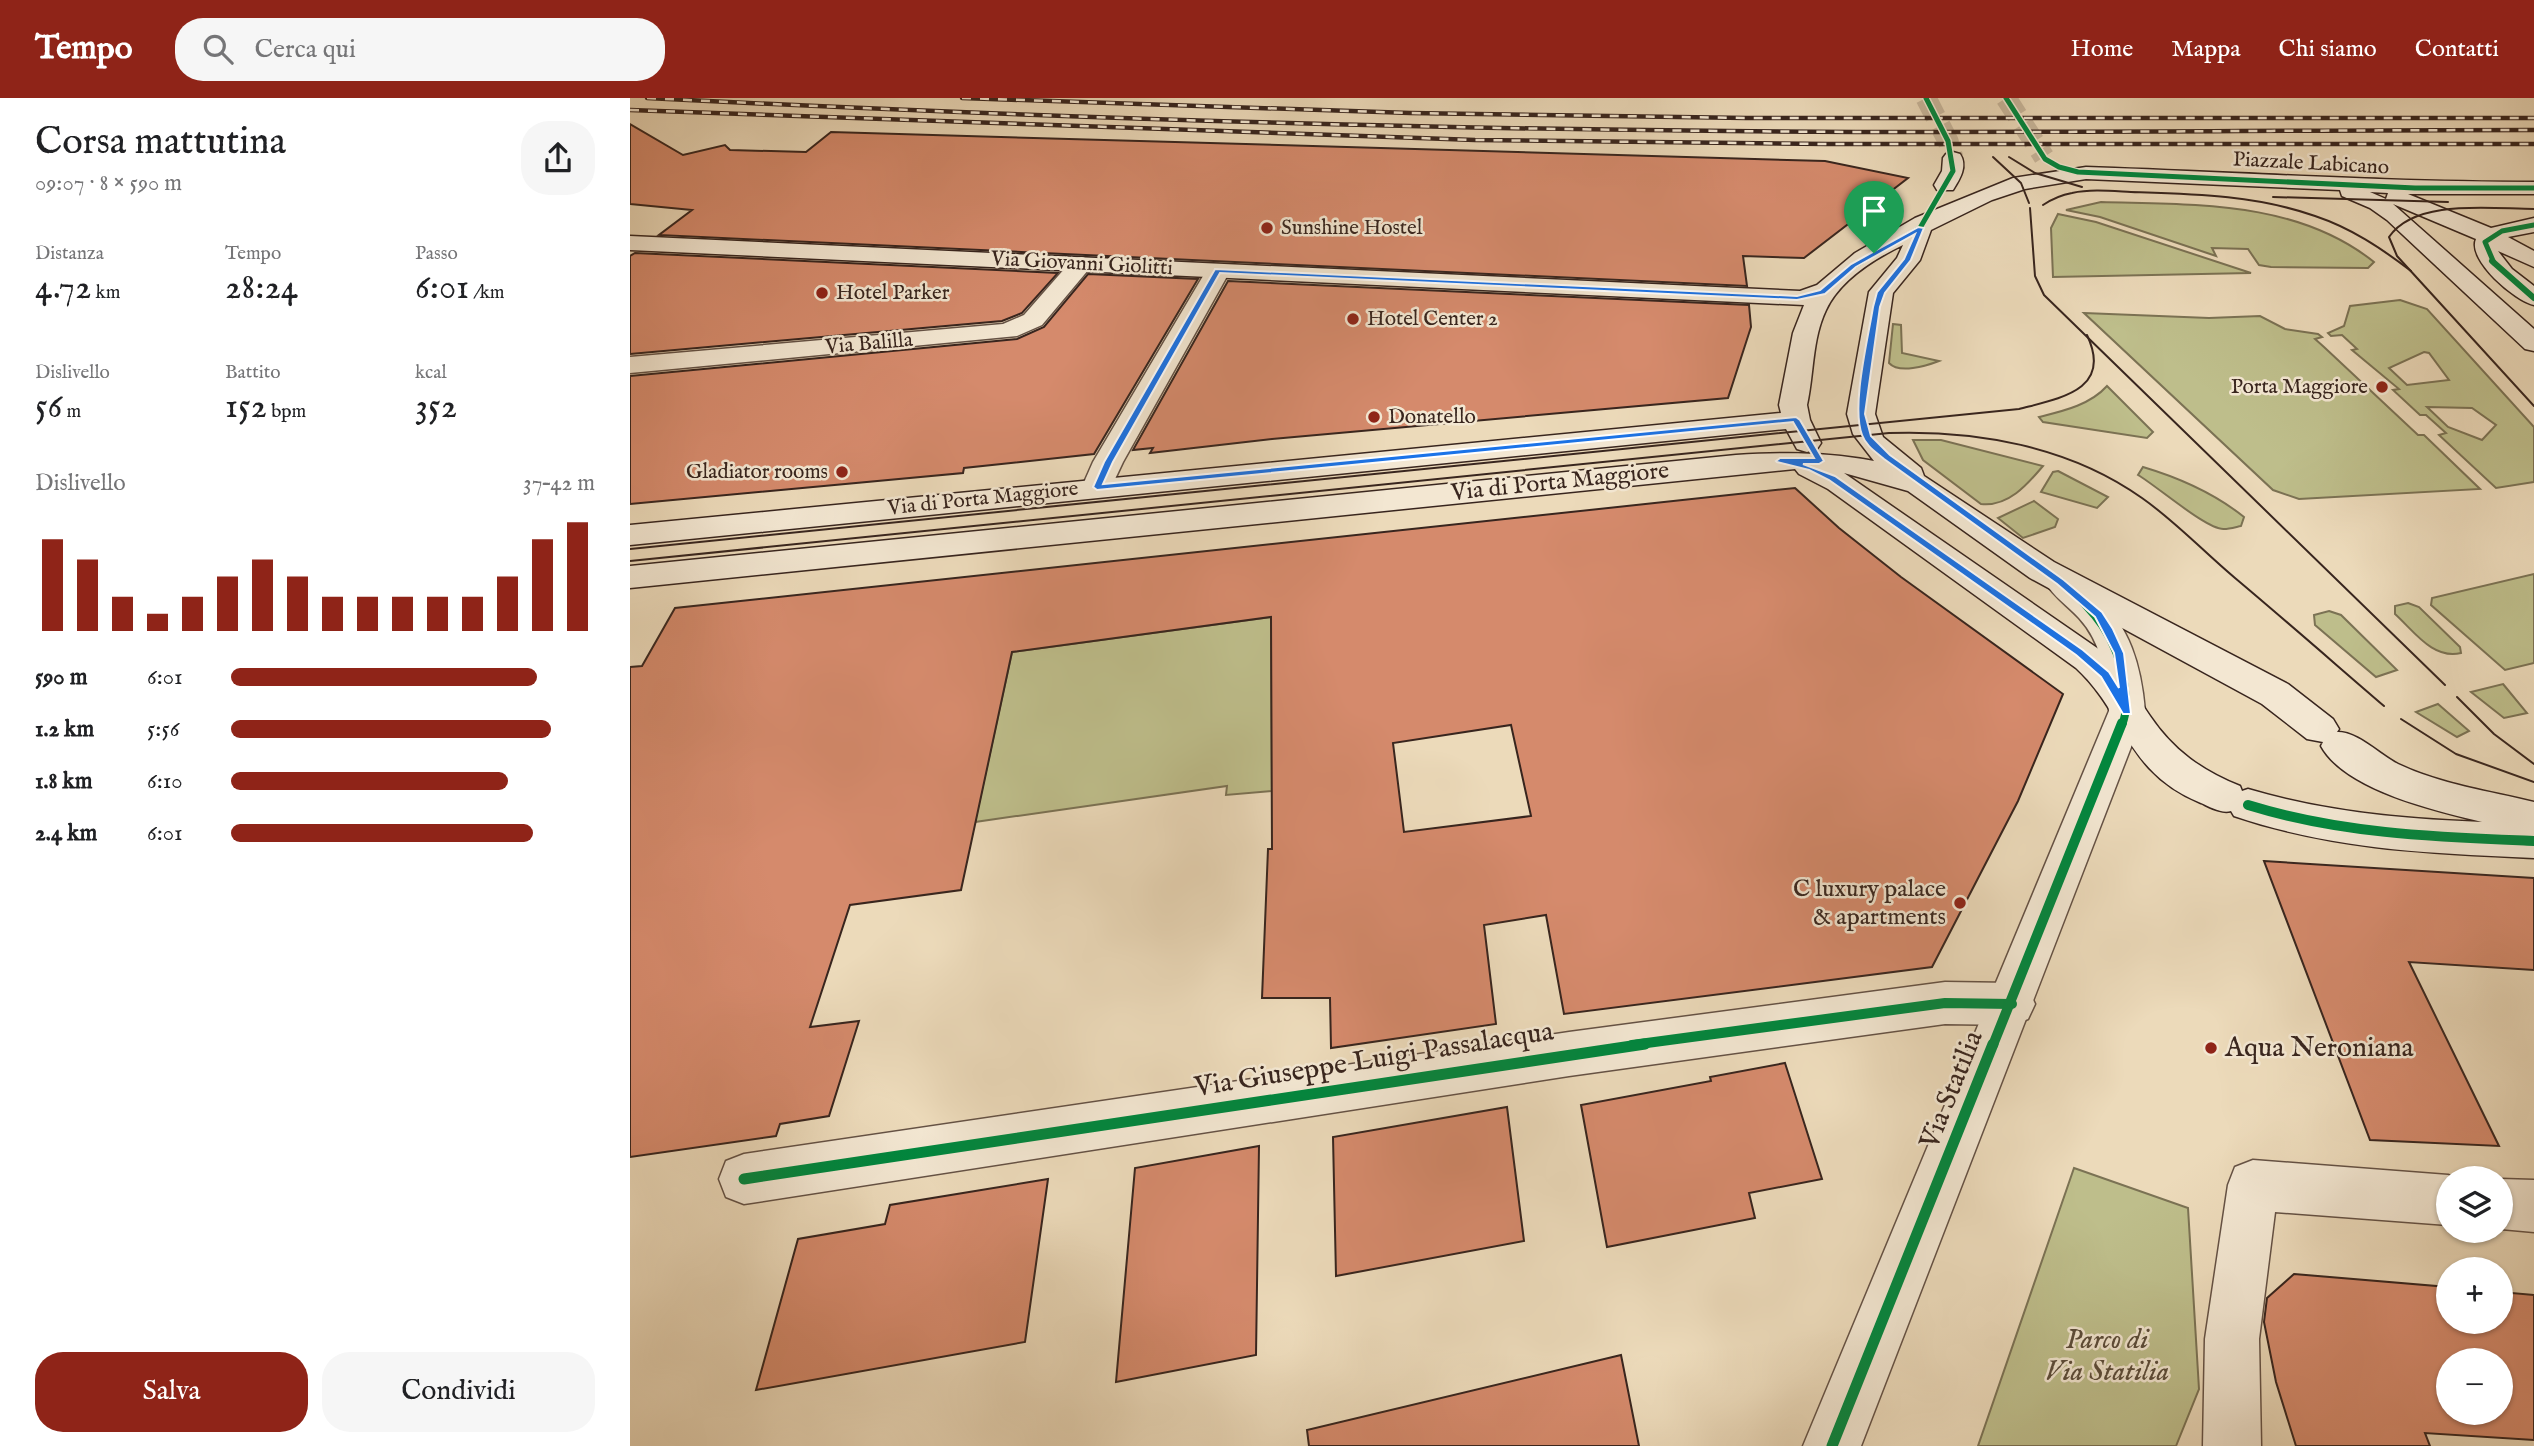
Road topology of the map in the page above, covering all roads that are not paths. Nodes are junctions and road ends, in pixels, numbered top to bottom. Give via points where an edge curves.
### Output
1 (1953, 158) tunnel mouth
2 (2044, 158) tunnel mouth
3 (2085, 173) junction
4 (2328, 183) junction
5 (2534, 188) edge
6 (2534, 225) edge
7 (1920, 228) junction
8 (2491, 236) junction
9 (630, 243) edge
10 (2534, 260) edge
11 (1081, 264) junction
12 (1218, 271) junction
13 (1825, 290) junction
14 (2534, 298) edge
15 (2534, 343) edge
16 (630, 365) edge
17 (1796, 420) junction
18 (1829, 472) junction
19 (1097, 487) junction
20 (1934, 492) junction
21 (630, 535) edge
22 (630, 577) edge
23 (2061, 582) junction
24 (2127, 711) junction
25 (2534, 818) edge
26 (2534, 841) edge
27 (2012, 1003) junction
28 (744, 1179) dead end
29 (2436, 1199) edge
30 (2513, 1205) edge
31 (2534, 1206) edge
32 (1832, 1446) edge
33 (2232, 1446) edge

1 - 7 main road via 1954,171
2 - 3 main road
3 - 4 main road, Piazzale Labicano
3 - 7 main road, Piazzale Labicano via 2021,183
4 - 5 main road, Piazzale Labicano
4 - 8 main road, Piazzale Labicano via 2406,201
4 - 15 main road, Piazzale Labicano via 2390,210
6 - 8 main road
7 - 13 main road, Piazzale Labicano via 1865,257
7 - 20 main road via 1908,260 1881,292 1861,414 1872,444
8 - 10 main road, Piazzale Labicano
8 - 14 main road via 2485,243 2489,257
9 - 11 main road, Via Giovanni Giolitti
11 - 12 main road, Via Giovanni Giolitti
11 - 16 main road, Via Balilla via 1034,320 1008,331
12 - 13 main road, Via Giovanni Giolitti via 1789,298
12 - 19 main road
13 - 17 main road via 1812,313 1793,405
17 - 18 main road
17 - 19 main road, Via di Porta Maggiore
18 - 20 main road, Via di Porta Maggiore via 1880,471
18 - 22 main road, Via di Porta Maggiore via 1780,461
18 - 24 main road via 2088,659 2105,675
19 - 21 main road, Via di Porta Maggiore
20 - 23 main road
23 - 24 main road via 2108,629 2119,653
23 - 25 main road via 2276,694 2364,766 2412,788
24 - 26 main road via 2148,744 2192,783 2282,817 2329,828
24 - 27 main road, Via Statilia
27 - 28 main road, Via Giuseppe Luigi Passalacqua via 1945,1003 1583,1052
27 - 32 main road, Via Statilia
29 - 33 main road via 2253,1185 2232,1339
30 - 31 main road

